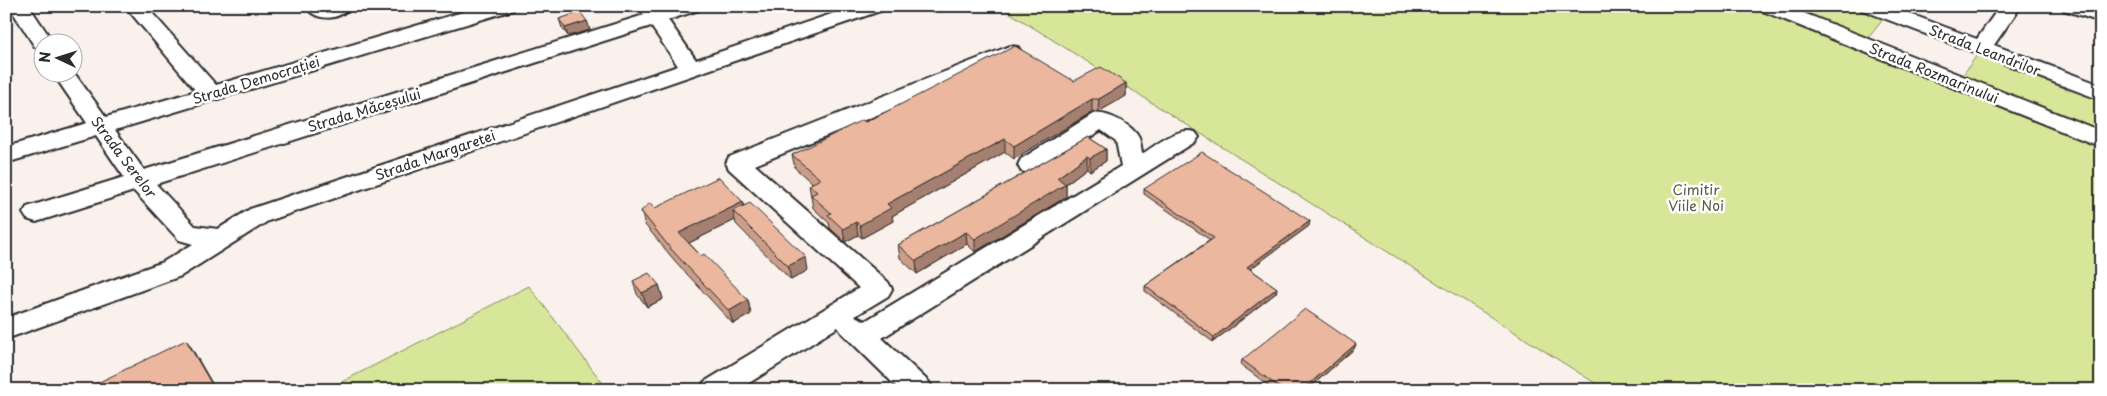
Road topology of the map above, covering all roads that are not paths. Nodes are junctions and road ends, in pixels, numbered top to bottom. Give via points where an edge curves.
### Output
1 (19, 6) edge
2 (135, 6) edge
3 (315, 6) edge
4 (340, 6) edge
5 (506, 6) edge
6 (692, 6) edge
7 (876, 6) edge
8 (1768, 6) edge
9 (1869, 6) edge
10 (2012, 6) edge
11 (2071, 6) edge
12 (652, 12) edge
13 (2101, 16) edge
14 (36, 32) edge
15 (1981, 48) junction
16 (1034, 59) edge
17 (691, 69) junction
18 (70, 82) edge
19 (2101, 93) edge
20 (211, 94) junction
21 (100, 127) junction
22 (1187, 137) dead end
23 (2101, 140) edge
24 (6, 155) edge
25 (1030, 165) dead end
26 (1134, 169) junction
27 (139, 181) junction
28 (36, 213) dead end
29 (222, 238) junction
30 (839, 314) junction
31 (6, 329) edge
32 (863, 336) junction
33 (714, 390) edge
34 (918, 390) edge

1 - 14 street
2 - 20 street
3 - 4 street via 323,12
5 - 20 street, Strada Democrației
6 - 12 street, Strada Măceșului
7 - 17 street, Strada Margaretei
8 - 23 street, Strada Rozmarinului
9 - 15 street, Strada Leandrilor
10 - 15 street
11 - 13 street
12 - 17 street
12 - 27 street, Strada Măceșului
15 - 19 street, Strada Leandrilor
16 - 30 street via 1018,49 738,163 878,289
17 - 29 street, Strada Margaretei via 259,215
18 - 21 street, Strada Serelor
20 - 21 street, Strada Democrației
21 - 24 street, Strada Democrației
21 - 27 street, Strada Serelor
22 - 26 street
25 - 26 street via 1101,119 1127,138
26 - 32 street
27 - 28 street, Strada Măceșului
27 - 29 street, Strada Serelor via 188,234
29 - 31 street, Strada Margaretei via 172,269
30 - 32 street
30 - 33 street
32 - 34 street

